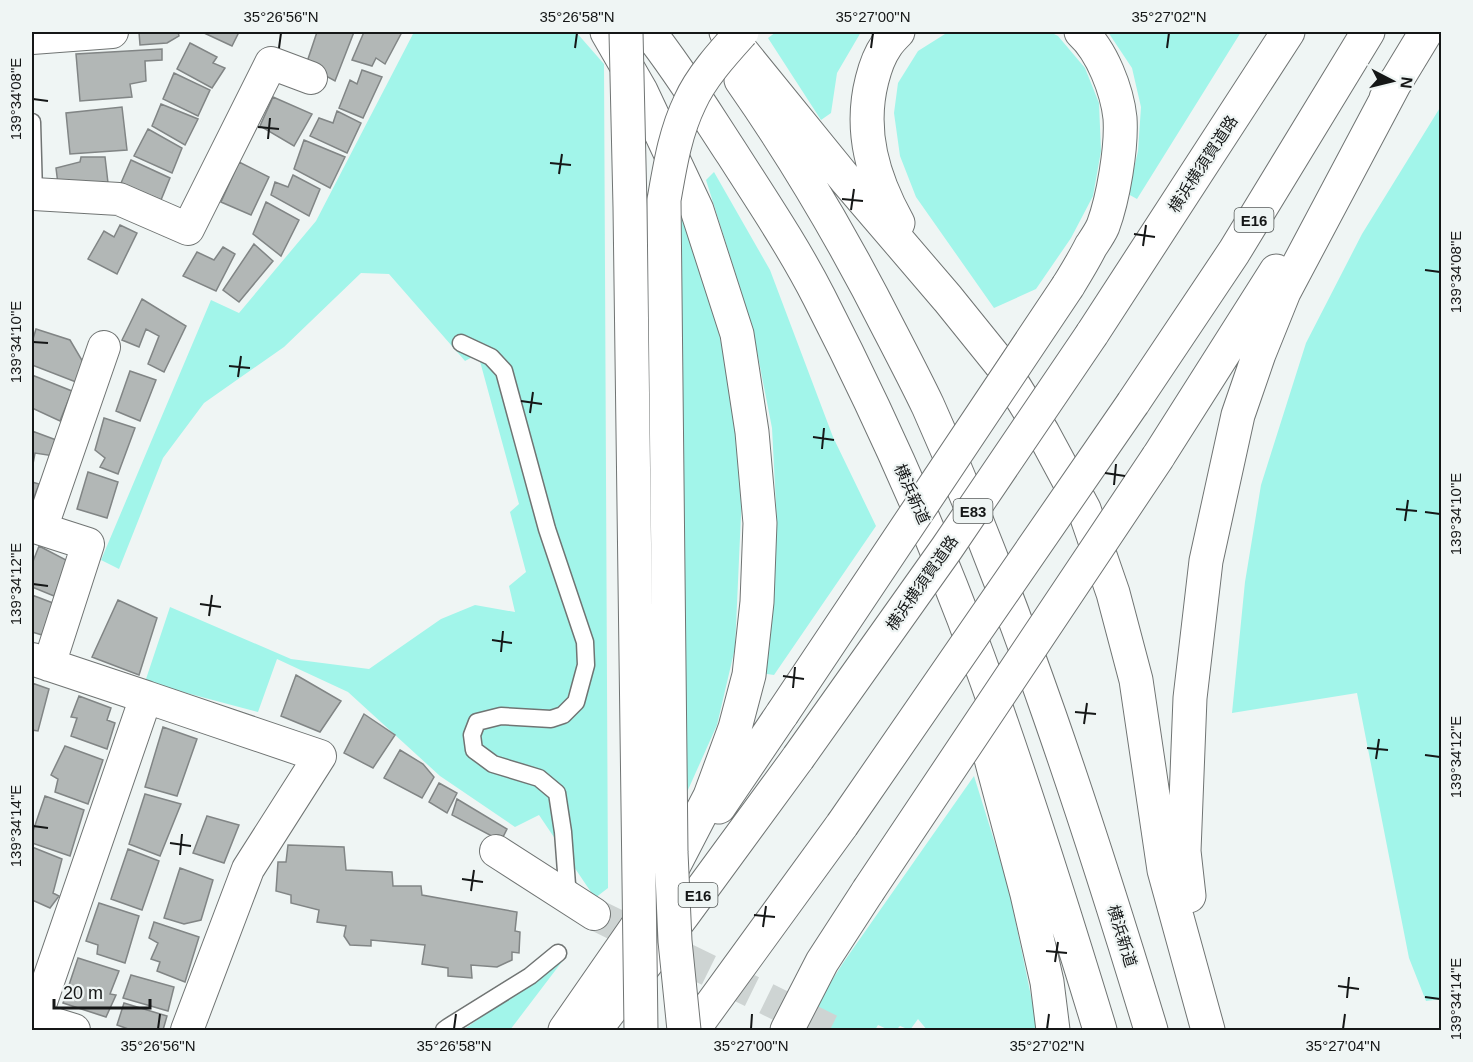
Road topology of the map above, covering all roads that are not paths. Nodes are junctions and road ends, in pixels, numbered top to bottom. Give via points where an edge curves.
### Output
1 (112, 32) edge
2 (607, 32) edge
3 (626, 32) edge
4 (649, 32) edge
5 (708, 32) edge
6 (726, 32) edge
7 (742, 32) edge
8 (898, 32) edge
9 (1082, 32) edge
10 (1288, 32) edge
11 (1368, 32) edge
12 (1388, 32) edge
13 (1426, 32) edge
14 (32, 38) edge
15 (311, 78) dead end
16 (1396, 81) junction
17 (32, 122) edge
18 (33, 194) edge
19 (1234, 252) junction
20 (818, 296) junction
21 (948, 299) junction
22 (461, 343) dead end
23 (104, 348) dead end
24 (36, 527) edge
25 (40, 662) edge
26 (146, 697) junction
27 (496, 851) dead end
28 (659, 894) junction
29 (581, 906) joint
30 (558, 953) dead end
31 (1047, 982) junction
32 (33, 1021) edge
33 (1205, 1022) edge
34 (74, 1030) edge
35 (187, 1030) edge
36 (444, 1030) edge
37 (565, 1030) edge
38 (595, 1030) edge
39 (641, 1030) edge
40 (684, 1030) edge
41 (693, 1030) edge
42 (787, 1030) edge
43 (1053, 1030) edge
44 (1059, 1030) edge
45 (1100, 1030) edge
46 (1151, 1030) edge

1 - 14 street
2 - 28 highway via 641,91 697,210 737,334 752,432 759,523 757,602 749,675 738,717 710,796
3 - 39 highway, bridge
4 - 20 highway, 横浜新道 via 718,132
5 - 46 highway, 横浜新道 / E83 via 821,202 927,404 1024,645 1076,790
6 - 21 highway
7 - 40 highway, bridge via 715,62 690,100 674,143 664,200 670,852
8 - 21 highway via 874,69 868,93 866,120 872,165 906,237
9 - 28 highway, bridge via 1102,60 1120,117 1113,188 1102,227 1068,286
10 - 38 highway, 横浜横須賀道路 / E16, bridge via 947,548 798,758
11 - 19 highway, E16
12 - 19 highway
13 - 16 highway
15 - 18 street via 271,63 188,229 120,199
16 - 33 highway via 1284,292 1258,354 1238,415 1206,561 1190,698 1184,851
16 - 42 highway, bridge via 1158,457 822,962
17 - 18 lane
19 - 41 highway, E16, bridge via 842,825
20 - 31 highway via 868,433 969,682 1028,894
20 - 45 highway, 横浜新道 via 882,426 973,645 1020,777
21 - 33 highway via 1002,366 1088,519 1136,680 1164,870
22 - 29 lane via 491,357 504,371 547,529 585,642 586,665 576,702 563,715 552,719 501,716 477,722 472,735 474,750 493,764 539,778 557,793
23 - 24 street
24 - 25 street via 88,544
25 - 26 street
26 - 32 street
26 - 35 street via 320,756 248,869
27 - 29 street via 531,885
28 - 37 highway
30 - 36 lane via 530,976
31 - 43 highway
31 - 44 lane
32 - 34 street

